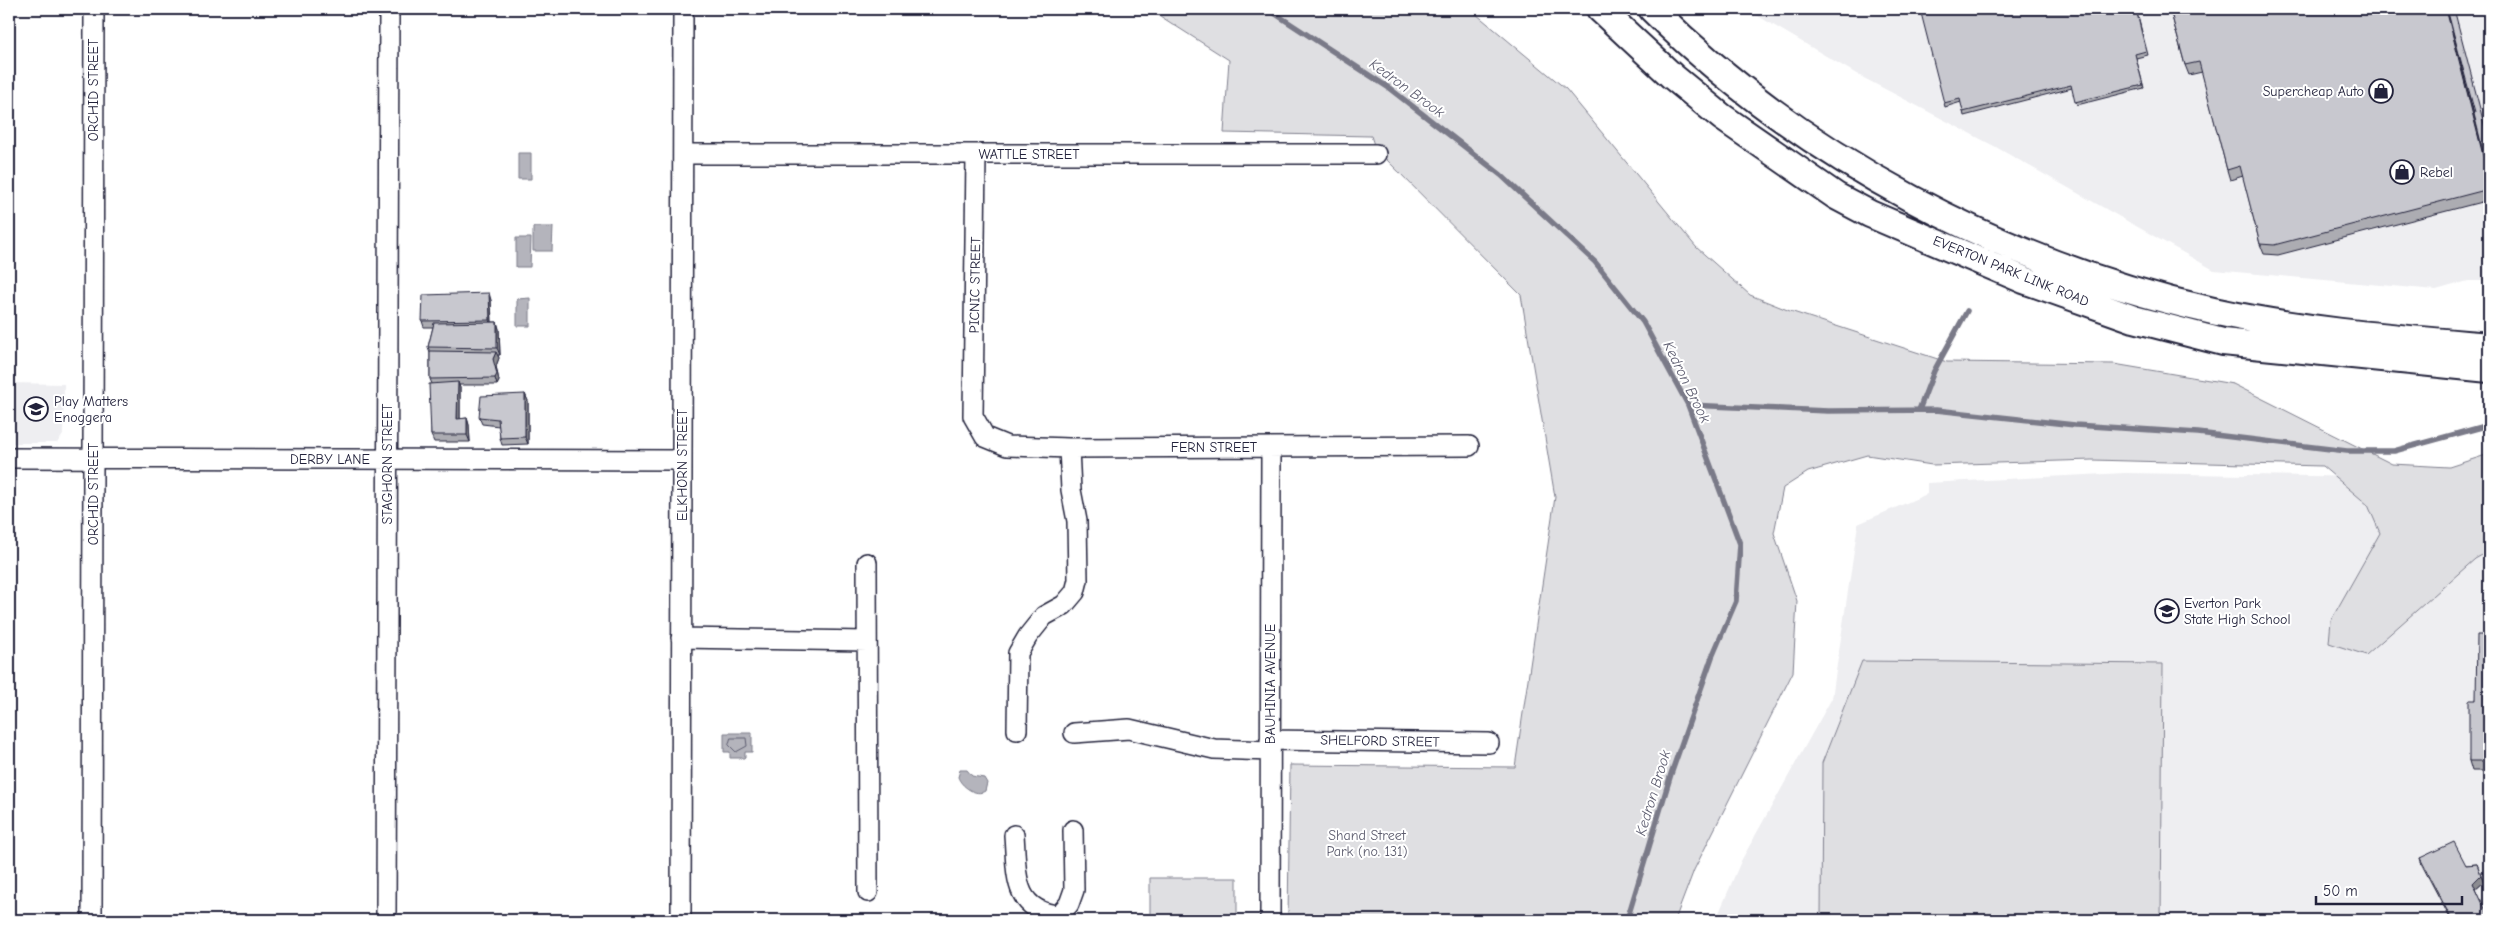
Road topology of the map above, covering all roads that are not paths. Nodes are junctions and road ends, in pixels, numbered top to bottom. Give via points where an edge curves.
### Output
1 (94, 9) edge
2 (389, 9) edge
3 (683, 9) edge
4 (1600, 9) edge
5 (1652, 9) edge
6 (683, 154) junction
7 (976, 154) junction
8 (1376, 154) dead end
9 (2489, 346) edge
10 (2489, 369) edge
11 (973, 416) joint
12 (1468, 446) dead end
13 (1271, 447) junction
14 (1069, 448) junction
15 (9, 458) edge
16 (93, 458) junction
17 (386, 459) junction
18 (682, 460) junction
19 (866, 563) dead end
20 (681, 638) junction
21 (867, 641) junction
22 (1017, 730) dead end
23 (1074, 733) dead end
24 (1489, 743) dead end
25 (1270, 746) junction
26 (1073, 830) dead end
27 (1014, 835) dead end
28 (868, 892) dead end
29 (1060, 918) edge
30 (92, 920) edge
31 (386, 920) edge
32 (680, 920) edge
33 (1270, 920) edge

1 - 16 street, ORCHID STREET
2 - 17 street, STAGHORN STREET
3 - 6 street, ELKHORN STREET
4 - 10 main road, EVERTON PARK LINK ROAD via 1722,117 1836,196 1870,214 2015,276 2134,319 2223,342
5 - 9 main road, EVERTON PARK LINK ROAD via 1744,89 1810,136 1874,177 1995,240 2109,282 2213,311 2296,326
6 - 7 street, WATTLE STREET
6 - 18 street, ELKHORN STREET
7 - 8 street, WATTLE STREET
7 - 11 street, PICNIC STREET
11 - 14 street, FERN STREET via 985,437 1007,446
12 - 13 street, FERN STREET
13 - 14 street, FERN STREET
13 - 25 street, BAUHINIA AVENUE
14 - 22 street via 1071,490 1078,521 1078,580 1075,592 1064,604 1044,616 1018,652
15 - 16 street, DERBY LANE
16 - 17 street, DERBY LANE
16 - 30 street, ORCHID STREET
17 - 18 street, DERBY LANE
17 - 31 street, STAGHORN STREET
18 - 20 street, ELKHORN STREET
19 - 21 street
20 - 21 street
20 - 32 street, ELKHORN STREET
21 - 28 street
23 - 25 street, SHELFORD STREET via 1130,729 1214,749
24 - 25 street, SHELFORD STREET
25 - 33 street, BAUHINIA AVENUE
26 - 29 street via 1074,890
27 - 29 street via 1018,879 1028,904 1044,914

